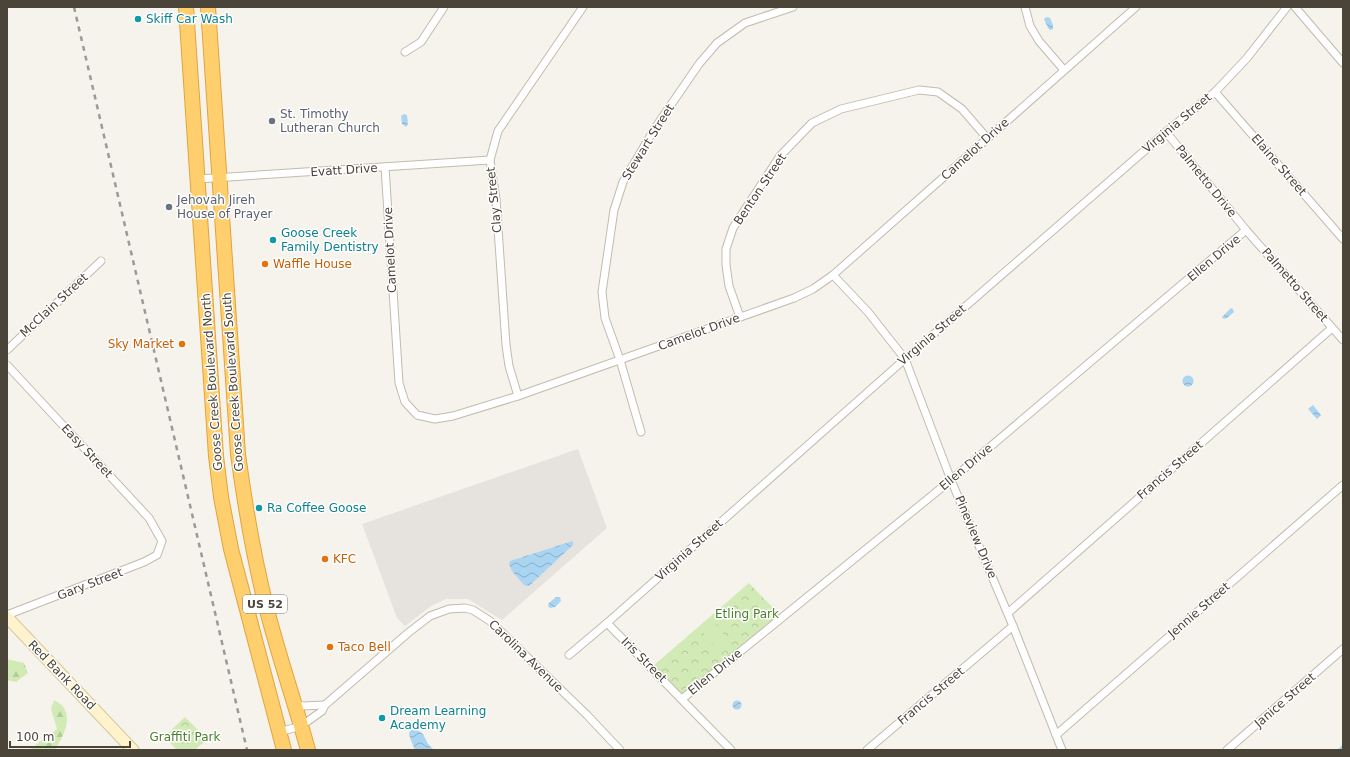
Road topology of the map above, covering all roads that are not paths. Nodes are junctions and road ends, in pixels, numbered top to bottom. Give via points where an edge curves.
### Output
1 (186, 7) edge
2 (208, 7) edge
3 (444, 7) edge
4 (583, 7) edge
5 (792, 7) edge
6 (1025, 7) edge
7 (1136, 7) edge
8 (1287, 7) edge
9 (1295, 7) edge
10 (406, 52) dead end
11 (1343, 63) edge
12 (1064, 70) junction
13 (1215, 92) junction
14 (1166, 132) junction
15 (987, 138) junction
16 (490, 160) junction
17 (385, 168) junction
18 (219, 178) junction
19 (198, 179) junction
20 (1246, 230) junction
21 (1343, 239) edge
22 (101, 261) dead end
23 (833, 275) junction
24 (740, 317) junction
25 (1332, 328) junction
26 (1343, 340) edge
27 (7, 350) edge
28 (905, 359) junction
29 (620, 360) junction
30 (7, 365) edge
31 (518, 396) junction
32 (641, 432) dead end
33 (952, 480) junction
34 (1343, 485) edge
35 (162, 541) joint
36 (1008, 613) junction
37 (7, 616) edge
38 (607, 623) junction
39 (1014, 626) junction
40 (1343, 649) edge
41 (569, 655) dead end
42 (682, 699) junction
43 (295, 704) junction
44 (324, 705) junction
45 (301, 726) junction
46 (279, 732) junction
47 (1056, 735) junction
48 (133, 750) edge
49 (284, 750) edge
50 (308, 750) edge
51 (620, 750) edge
52 (731, 750) edge
53 (867, 750) edge
54 (1062, 750) edge
55 (1227, 750) edge

1 - 19 highway, Goose Creek Boulevard North / US 52
2 - 18 highway, Goose Creek Boulevard South / US 52
3 - 10 street via 421,42
4 - 16 street, Clay Street via 498,131
5 - 29 street, Stewart Street via 745,23 717,43 699,64 655,128 623,182 614,210 602,292 605,318
6 - 12 street via 1030,26 1039,41
7 - 12 street, Camelot Drive
8 - 13 street, Virginia Street via 1247,58
9 - 11 street
12 - 15 street, Camelot Drive
13 - 14 street, Virginia Street
13 - 21 street, Elaine Street
14 - 20 street, Palmetto Drive
14 - 28 street, Virginia Street
15 - 23 street, Camelot Drive
15 - 24 street, Benton Street via 962,109 938,92 919,90 841,109 812,123 780,156 733,228 726,249 726,265 729,286
16 - 17 street, Evatt Drive
16 - 31 street, Clay Street via 496,199 506,345
17 - 18 street, Evatt Drive
17 - 31 street, Camelot Drive via 399,383 405,402 417,415 435,419
18 - 19 street, Evatt Drive
18 - 43 highway, Goose Creek Boulevard South / US 52 via 238,454 243,493 267,610
19 - 46 highway, Goose Creek Boulevard North / US 52 via 216,456 222,497 231,549
20 - 25 street, Palmetto Street
20 - 33 street, Ellen Drive
22 - 27 street, McClain Street
23 - 24 street, Camelot Drive via 794,298
23 - 28 street, Pineview Drive via 868,312
24 - 29 street, Camelot Drive
25 - 26 street, Palmetto Street
25 - 36 street, Francis Street
28 - 33 street, Pineview Drive
28 - 38 street, Virginia Street
29 - 31 street, Camelot Drive
29 - 32 street, Stewart Street
30 - 35 street, Easy Street via 149,518
33 - 36 street, Pineview Drive
33 - 42 street, Ellen Drive
34 - 47 street, Jennie Street
35 - 37 street, Gary Street via 157,555 144,562
36 - 39 street, Pineview Drive
37 - 48 main road, Red Bank Road
38 - 41 street, Virginia Street
38 - 42 street, Iris Street
39 - 47 street, Pineview Drive
39 - 53 street, Francis Street
40 - 55 street, Janice Street
42 - 52 street, Iris Street
43 - 44 street
43 - 45 highway, Goose Creek Boulevard South / US 52
44 - 45 street, Carolina Avenue via 322,711
44 - 51 street, Carolina Avenue via 430,616 449,608 465,608 490,620
45 - 46 street, Carolina Avenue
45 - 50 highway, Goose Creek Boulevard South / US 52
46 - 49 highway, Goose Creek Boulevard North / US 52
47 - 54 street, Pineview Drive

